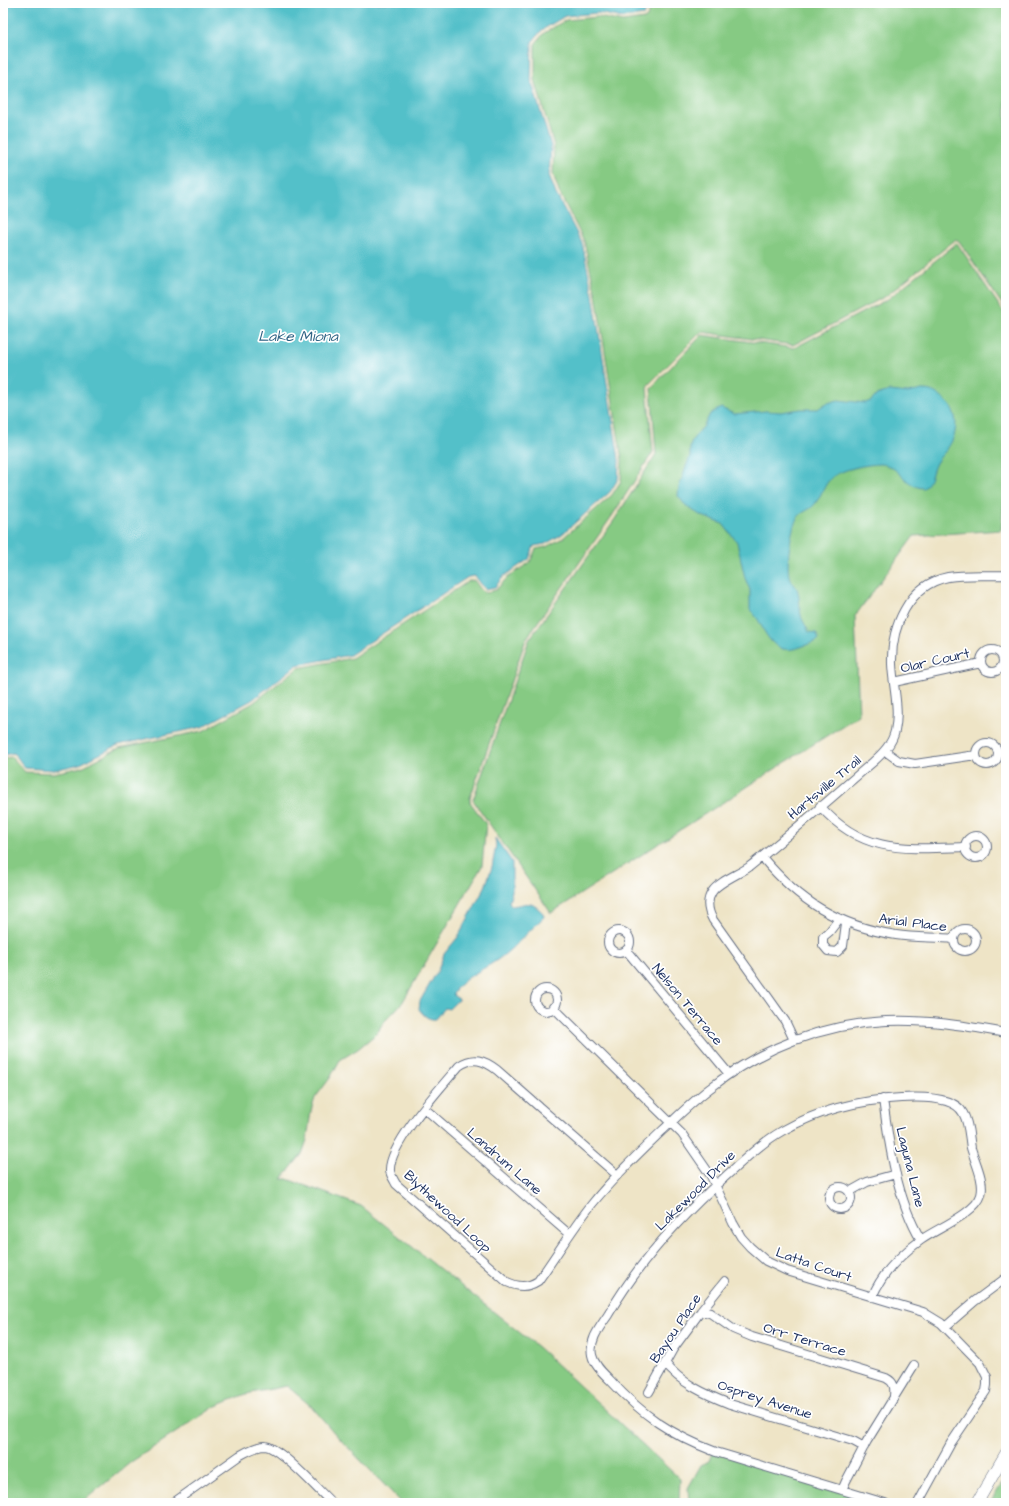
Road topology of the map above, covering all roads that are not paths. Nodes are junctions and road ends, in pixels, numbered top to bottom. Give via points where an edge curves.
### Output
1 (1006, 575) edge
2 (981, 663) dead end
3 (894, 682) junction
4 (885, 751) junction
5 (976, 755) dead end
6 (820, 806) junction
7 (966, 847) dead end
8 (762, 857) junction
9 (954, 940) dead end
10 (626, 950) dead end
11 (554, 1007) dead end
12 (1006, 1032) edge
13 (794, 1040) junction
14 (729, 1074) junction
15 (883, 1099) junction
16 (424, 1108) junction
17 (671, 1123) junction
18 (896, 1174) junction
19 (617, 1175) junction
20 (715, 1186) junction
21 (850, 1192) dead end
22 (569, 1234) junction
23 (921, 1240) junction
24 (1006, 1278) edge
25 (725, 1281) dead end
26 (872, 1296) junction
27 (700, 1311) junction
28 (945, 1327) junction
29 (665, 1362) junction
30 (914, 1365) dead end
31 (649, 1392) dead end
32 (894, 1396) junction
33 (864, 1447) junction
34 (1006, 1453) edge
35 (842, 1490) junction
36 (173, 1503) edge
37 (332, 1503) edge
38 (885, 1503) edge
39 (918, 1503) edge
40 (977, 1503) edge

1 - 3 street, Hartsville Trail via 948,577 928,585 917,593 898,621 892,654
2 - 3 street, Olar Court
3 - 4 street, Hartsville Trail via 897,722 892,740
4 - 5 street via 899,761 915,764
4 - 6 street, Hartsville Trail
6 - 7 street via 851,833 880,845 895,848
6 - 8 street, Hartsville Trail
8 - 9 street, Arial Place via 789,886 811,903 842,921 877,932
8 - 13 street, Hartsville Trail via 712,891 709,898 709,913 782,1015
10 - 14 street, Nelson Terrace
11 - 17 street, Latta Court
12 - 13 street, Blythewood Loop via 932,1021 884,1021 822,1031
13 - 14 street, Blythewood Loop via 753,1059
14 - 17 street, Blythewood Loop
15 - 18 street, Laguna Lane
15 - 20 street, Lakewood Drive via 837,1107 795,1124 768,1140
15 - 23 street, Lakewood Drive via 910,1097 947,1101 960,1108 966,1122 981,1181 980,1199 973,1208
16 - 19 street, Blythewood Loop via 459,1066 466,1061 484,1061
16 - 22 street, Landrum Lane
16 - 22 street, Blythewood Loop via 409,1128 394,1156 390,1171 393,1179 506,1282 524,1286 538,1281
17 - 19 street, Blythewood Loop
17 - 20 street, Latta Court via 697,1154
18 - 21 street via 867,1182
18 - 23 street, Laguna Lane via 910,1220
19 - 22 street, Blythewood Loop
20 - 26 street, Latta Court via 741,1237 766,1261 787,1271
20 - 35 street, Lakewood Drive via 672,1230 631,1279 592,1342 592,1358 637,1407 672,1433 716,1452
23 - 26 street, Lakewood Drive via 894,1265
24 - 28 street
25 - 27 street, Bayou Place
26 - 28 street, Latta Court via 923,1312
27 - 29 street, Bayou Place
27 - 32 street, Orr Terrace via 710,1312 733,1329 752,1337 886,1378 894,1386
28 - 39 street, Latta Court via 980,1364 987,1377 986,1392 951,1444
29 - 31 street, Bayou Place
29 - 33 street, Osprey Avenue via 685,1381 730,1404 853,1441
30 - 32 street
32 - 33 street
33 - 35 street
34 - 40 street
35 - 38 street, Lakewood Drive
36 - 37 street via 238,1456 266,1446 278,1451

